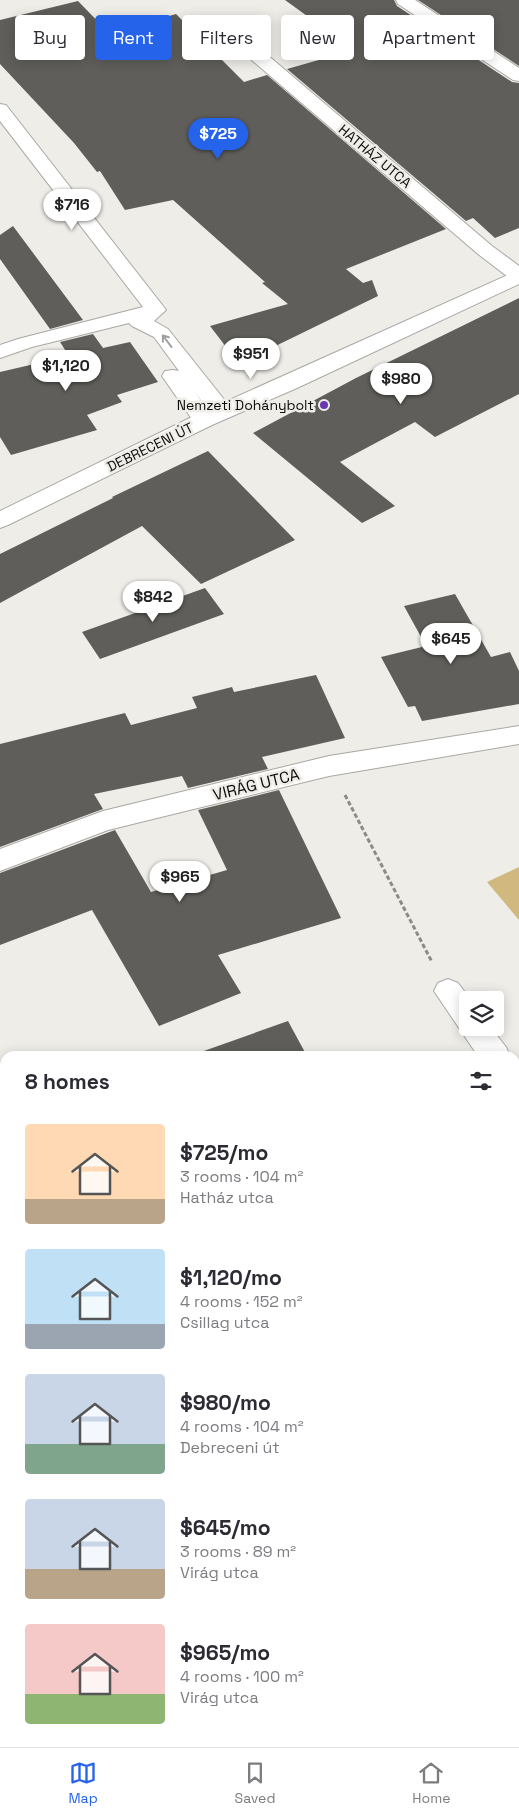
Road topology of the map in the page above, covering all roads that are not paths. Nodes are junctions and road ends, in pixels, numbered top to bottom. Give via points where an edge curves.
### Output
1 (404, 0) edge
2 (262, 60) edge
3 (519, 76) edge
4 (0, 109) edge
5 (519, 276) edge
6 (148, 316) junction
7 (0, 352) edge
8 (213, 416) junction
9 (0, 520) edge
10 (519, 735) edge
11 (0, 860) edge
12 (448, 991) road end
13 (459, 1006) edge
14 (480, 1036) edge
15 (491, 1051) edge

1 - 3 street
2 - 5 street, HATHÁZ UTCA
4 - 6 street
5 - 8 street, DEBRECENI ÚT
6 - 7 street via 25,343
6 - 8 street via 144,335
8 - 9 street, DEBRECENI ÚT
10 - 11 street, VIRÁG UTCA via 329,766 103,821
12 - 13 street
14 - 15 street

